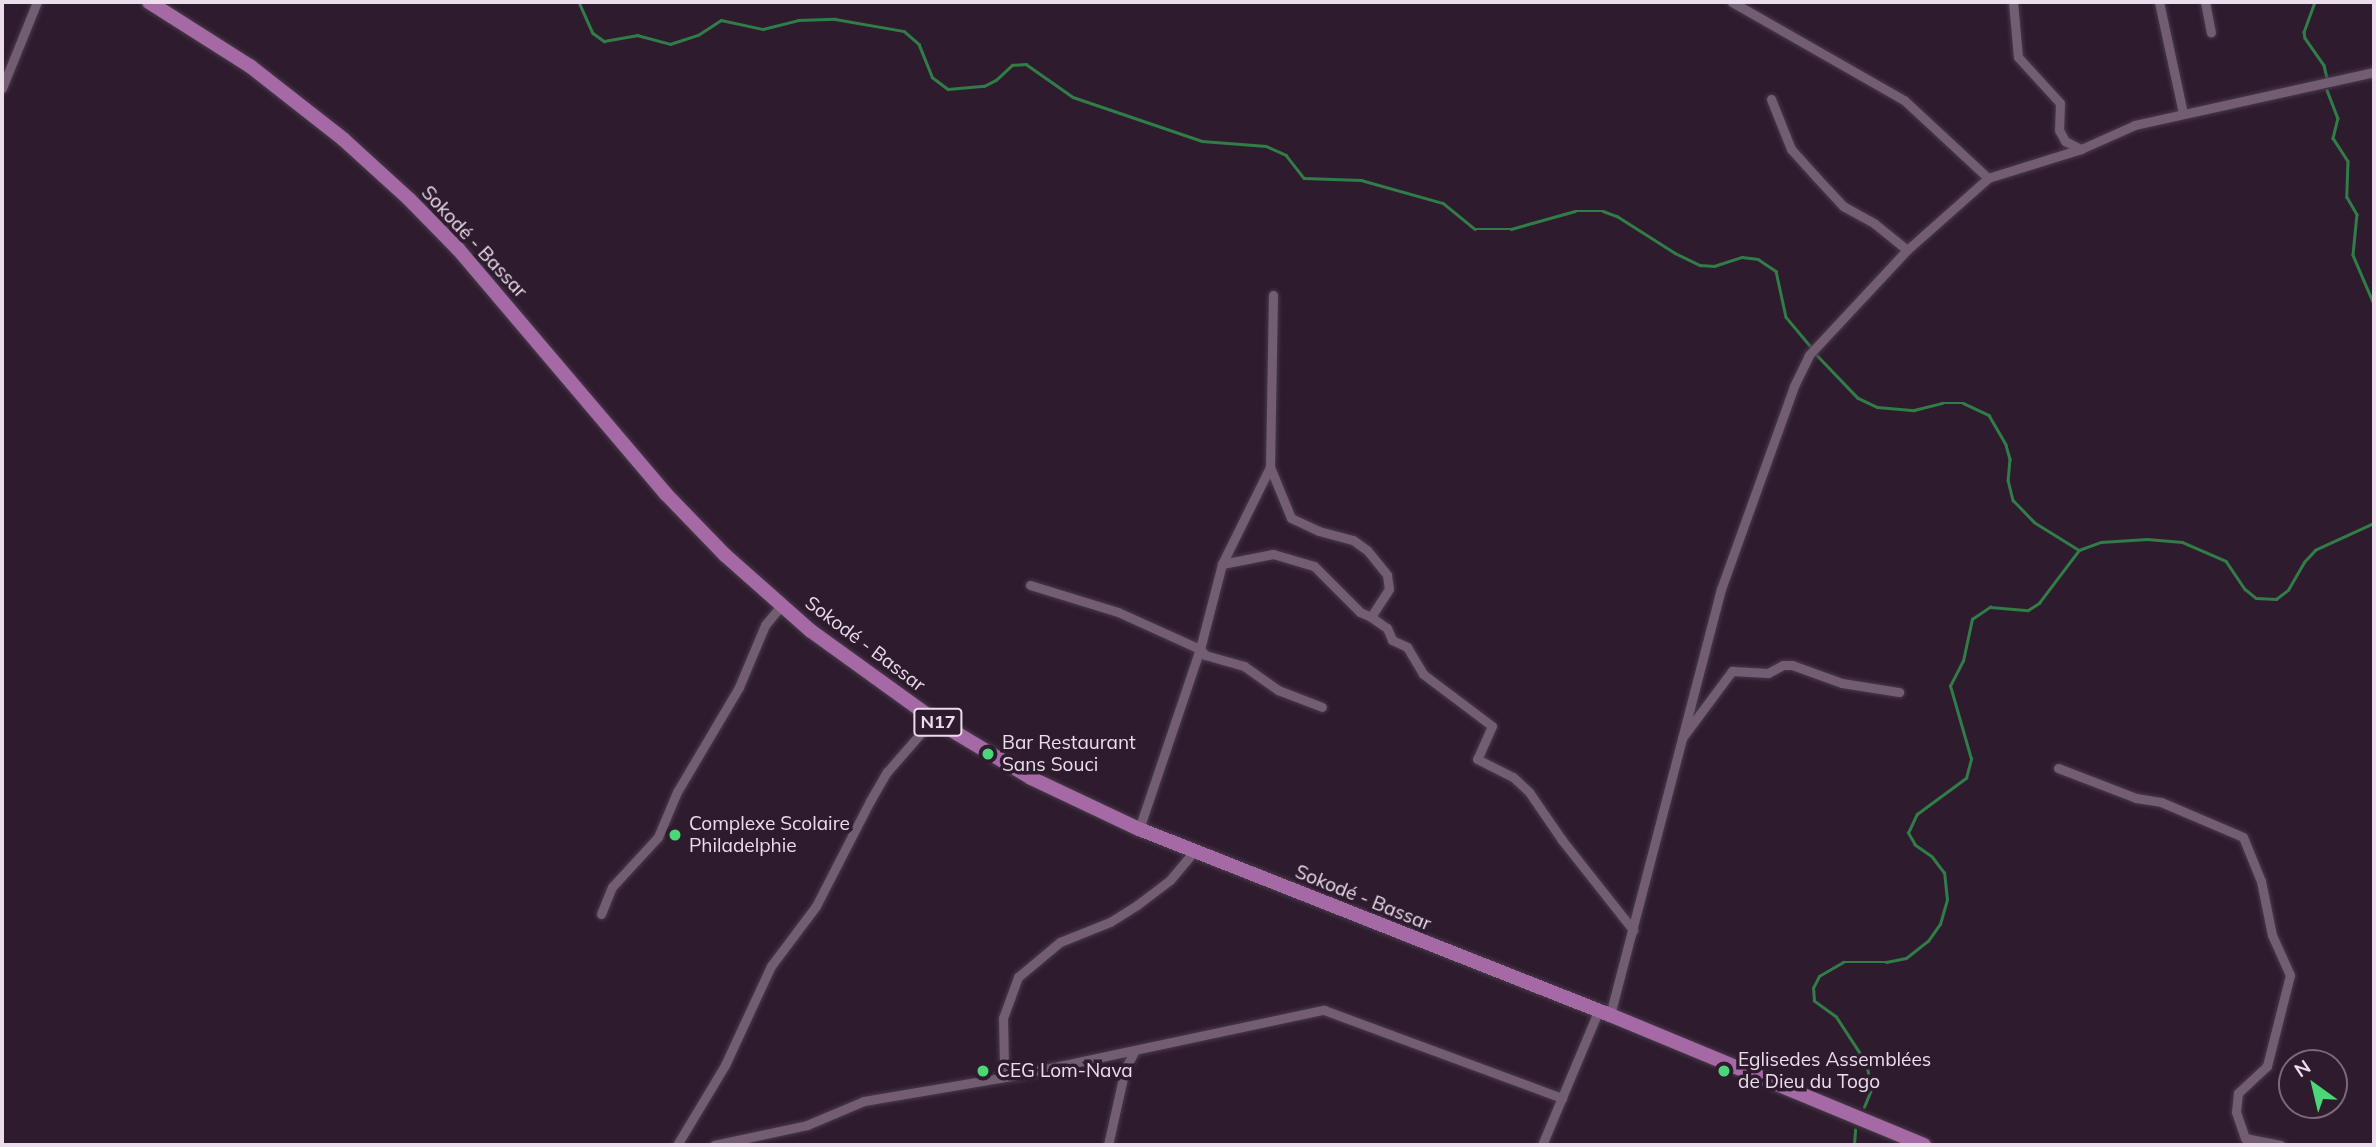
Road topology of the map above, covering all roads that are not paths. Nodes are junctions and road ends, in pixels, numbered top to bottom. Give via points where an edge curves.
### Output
1 (37, 2) edge
2 (149, 2) edge
3 (1732, 2) edge
4 (2013, 2) edge
5 (2159, 2) edge
6 (2205, 2) edge
7 (2211, 32) dead end
8 (2374, 72) edge
9 (2, 88) edge
10 (1771, 99) dead end
11 (2183, 113) junction
12 (2081, 149) junction
13 (1988, 178) junction
14 (1907, 250) junction
15 (1273, 295) dead end
16 (1270, 467) junction
17 (1222, 564) junction
18 (1030, 585) dead end
19 (782, 605) junction
20 (1371, 617) junction
21 (1200, 649) junction
22 (1899, 692) dead end
23 (1322, 707) dead end
24 (933, 719) junction
25 (1678, 743) junction
26 (2058, 768) dead end
27 (1139, 830) junction
28 (1194, 851) junction
29 (601, 914) dead end
30 (1633, 930) junction
31 (1604, 1013) junction
32 (1135, 1050) junction
33 (1000, 1077) junction
34 (1562, 1098) junction
35 (677, 1145) edge
36 (714, 1145) edge
37 (1108, 1145) edge
38 (1542, 1145) edge
39 (1924, 1145) edge
40 (2280, 1145) edge

1 - 9 street
2 - 19 main road, Sokodé - Bassar / N17 via 250,66 343,139 409,199 459,250 666,494
3 - 13 street via 1904,100
4 - 12 street via 2018,57 2060,103 2059,130 2066,141
5 - 11 street
6 - 7 street
8 - 11 street
10 - 14 street via 1791,149 1818,179 1843,206
11 - 12 street via 2135,125
12 - 13 street
13 - 14 street
14 - 25 street via 1809,355 1794,387 1720,589
15 - 16 street
16 - 17 street
16 - 20 street via 1291,518 1353,540 1387,575 1389,589
17 - 20 street via 1273,554 1314,566 1360,612
17 - 21 street
18 - 21 street via 1118,612
19 - 24 main road, Sokodé - Bassar / N17
19 - 29 street via 765,625 734,697 677,792 658,837 612,887
20 - 30 street via 1387,628 1392,640 1407,647 1423,674 1492,726 1477,759 1513,776 1529,792
21 - 23 street via 1205,655 1259,674 1278,690
21 - 27 street
22 - 25 street via 1842,683 1792,665 1768,673 1732,671
24 - 27 main road, Sokodé - Bassar / N17 via 1031,778
24 - 35 street via 875,791 816,906 771,966 725,1065
25 - 30 street
26 - 40 street via 2136,798 2161,802 2243,837 2261,881 2272,935 2290,975 2267,1066 2238,1093 2236,1112 2245,1138
27 - 28 main road, Sokodé - Bassar / N17
28 - 31 main road, Sokodé - Bassar / N17
28 - 33 street via 1170,880 1137,905 1110,922 1060,942 1018,977 1003,1017
30 - 31 street
31 - 34 street
31 - 39 main road, Sokodé - Bassar / N17
32 - 33 street
32 - 34 street via 1324,1010
32 - 37 street via 1125,1069
33 - 36 street via 864,1101 807,1125
34 - 38 street

